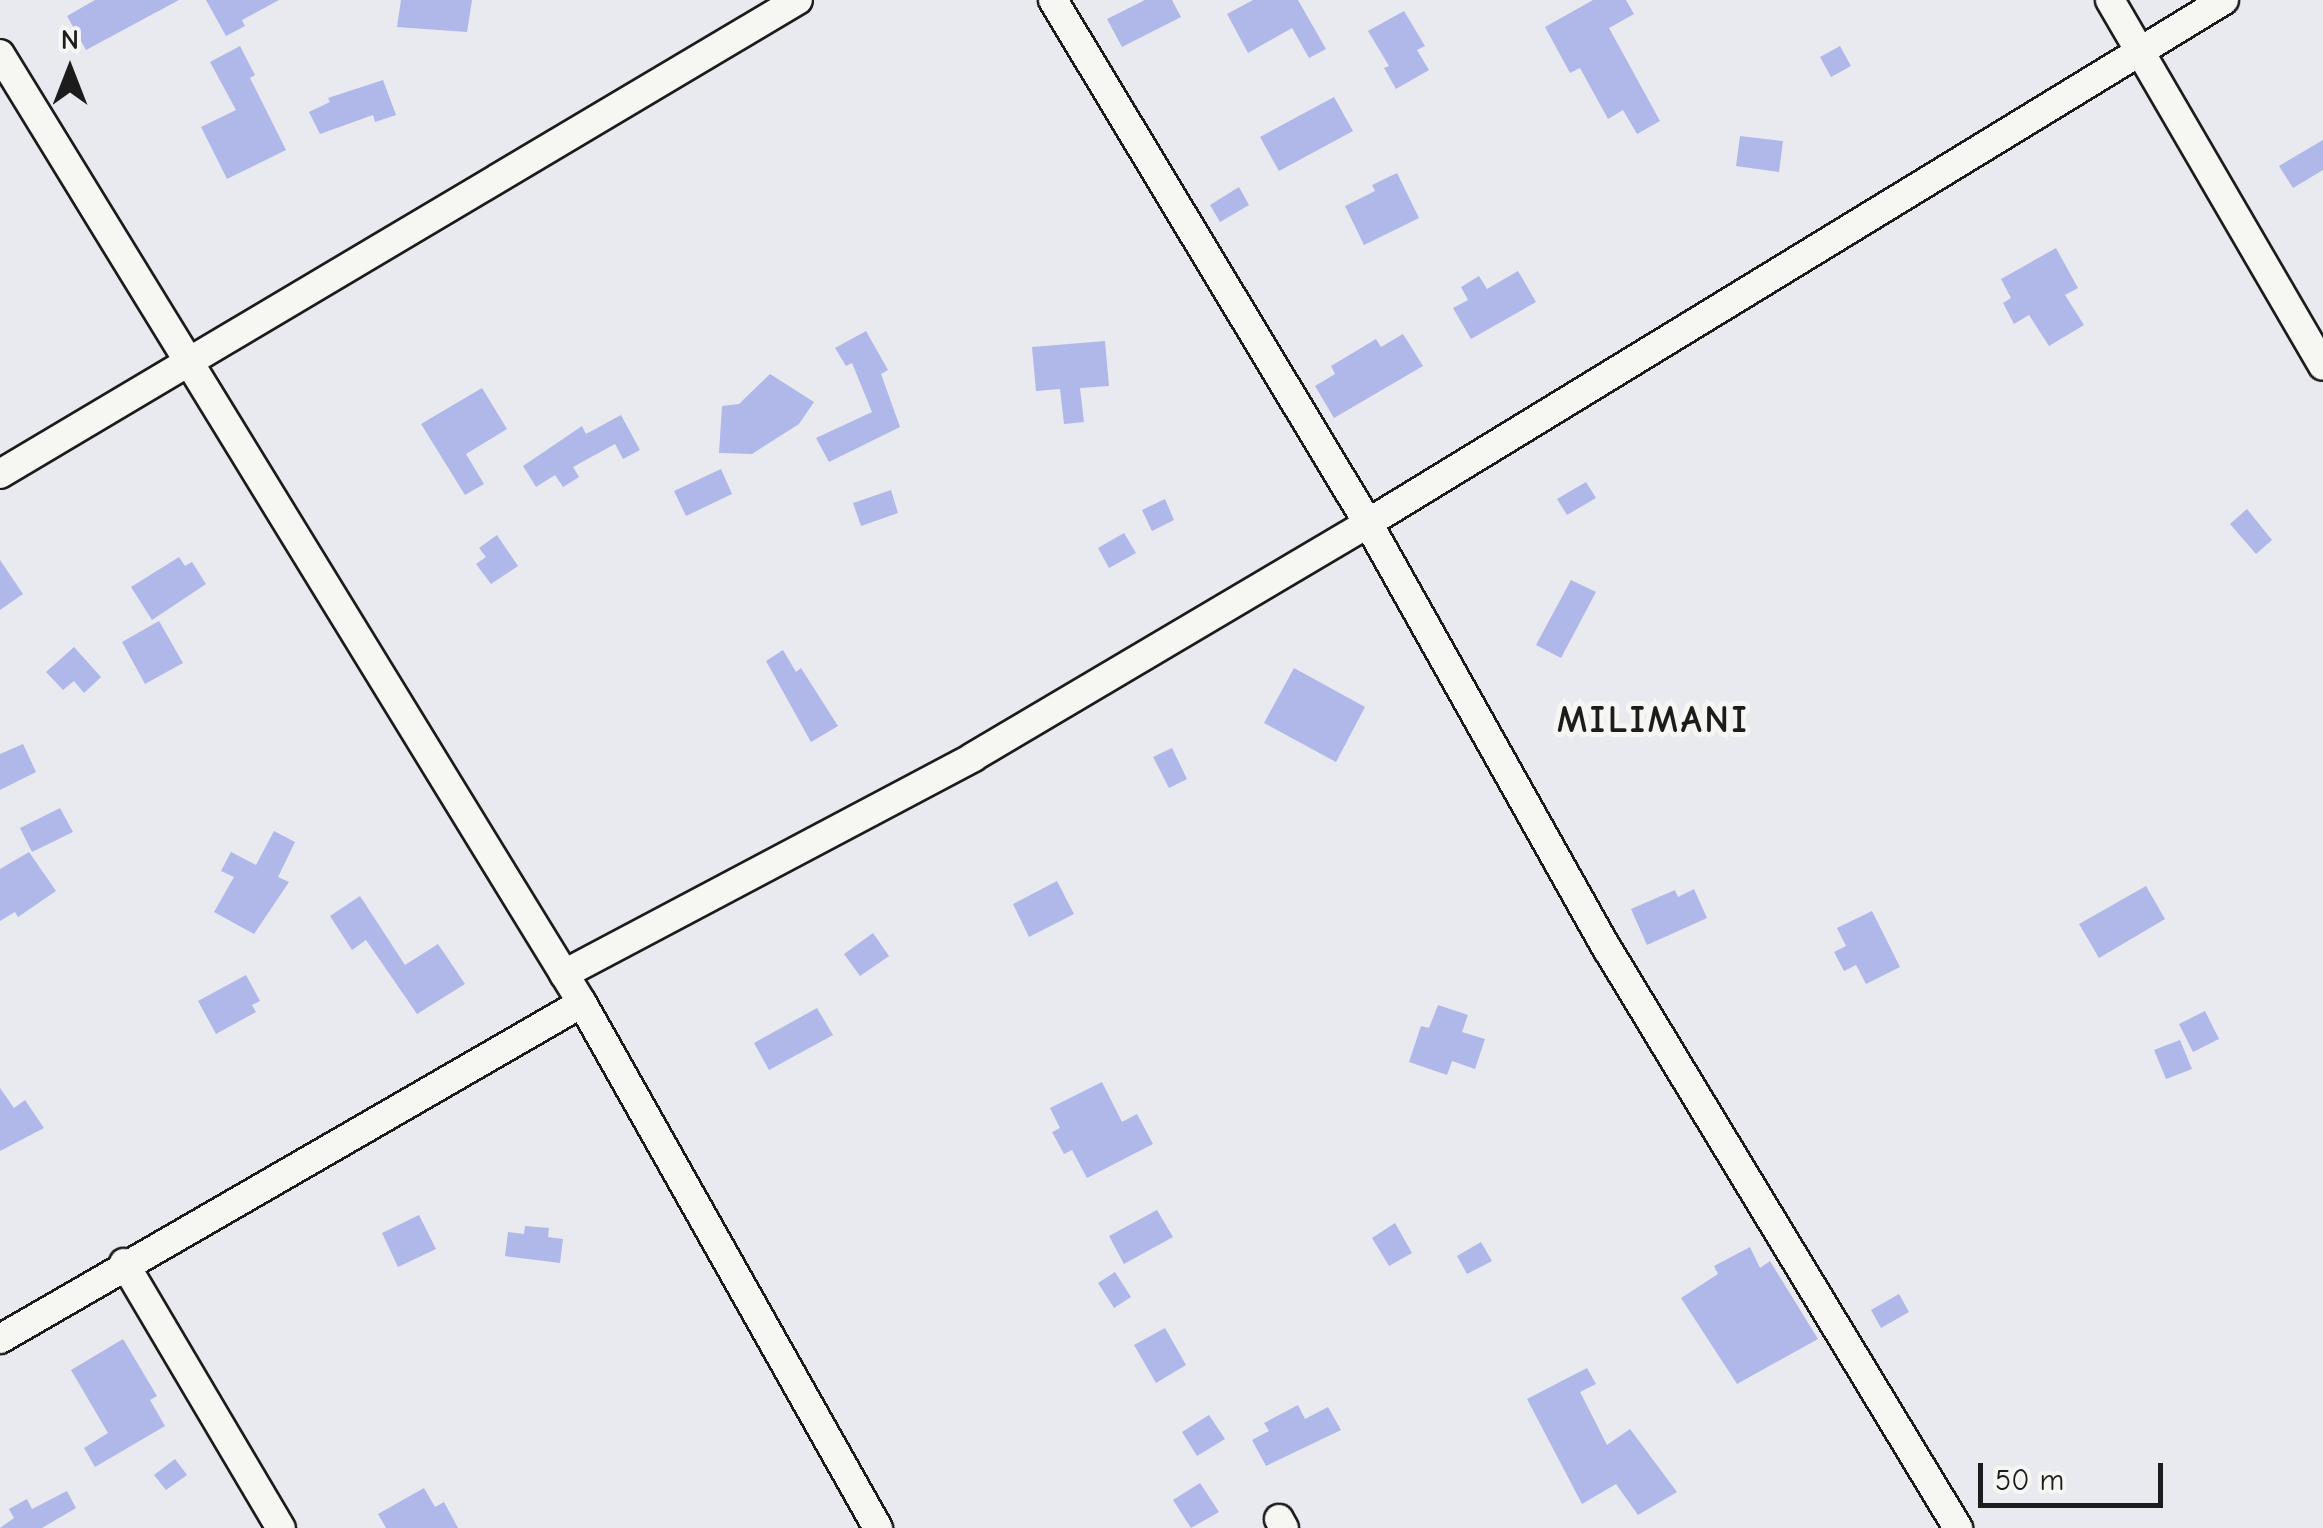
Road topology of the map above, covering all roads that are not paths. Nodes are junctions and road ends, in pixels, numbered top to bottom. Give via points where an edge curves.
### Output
1 (798, 0) edge
2 (1053, 0) edge
3 (2110, 0) edge
4 (2224, 0) edge
5 (2140, 48) junction
6 (0, 54) edge
7 (189, 360) junction
8 (2323, 366) edge
9 (0, 474) edge
10 (1368, 523) junction
11 (564, 974) junction
12 (582, 1003) junction
13 (124, 1263) junction
14 (0, 1339) edge
15 (281, 1528) edge
16 (878, 1528) edge
17 (1958, 1528) edge

1 - 7 street
2 - 10 street
3 - 5 street
4 - 5 street
5 - 8 street
5 - 10 street
6 - 7 street
7 - 9 street
7 - 11 street
10 - 11 street via 973,756
10 - 17 street via 1608,950
11 - 12 street
12 - 13 street
12 - 16 street
13 - 14 street
13 - 15 street

